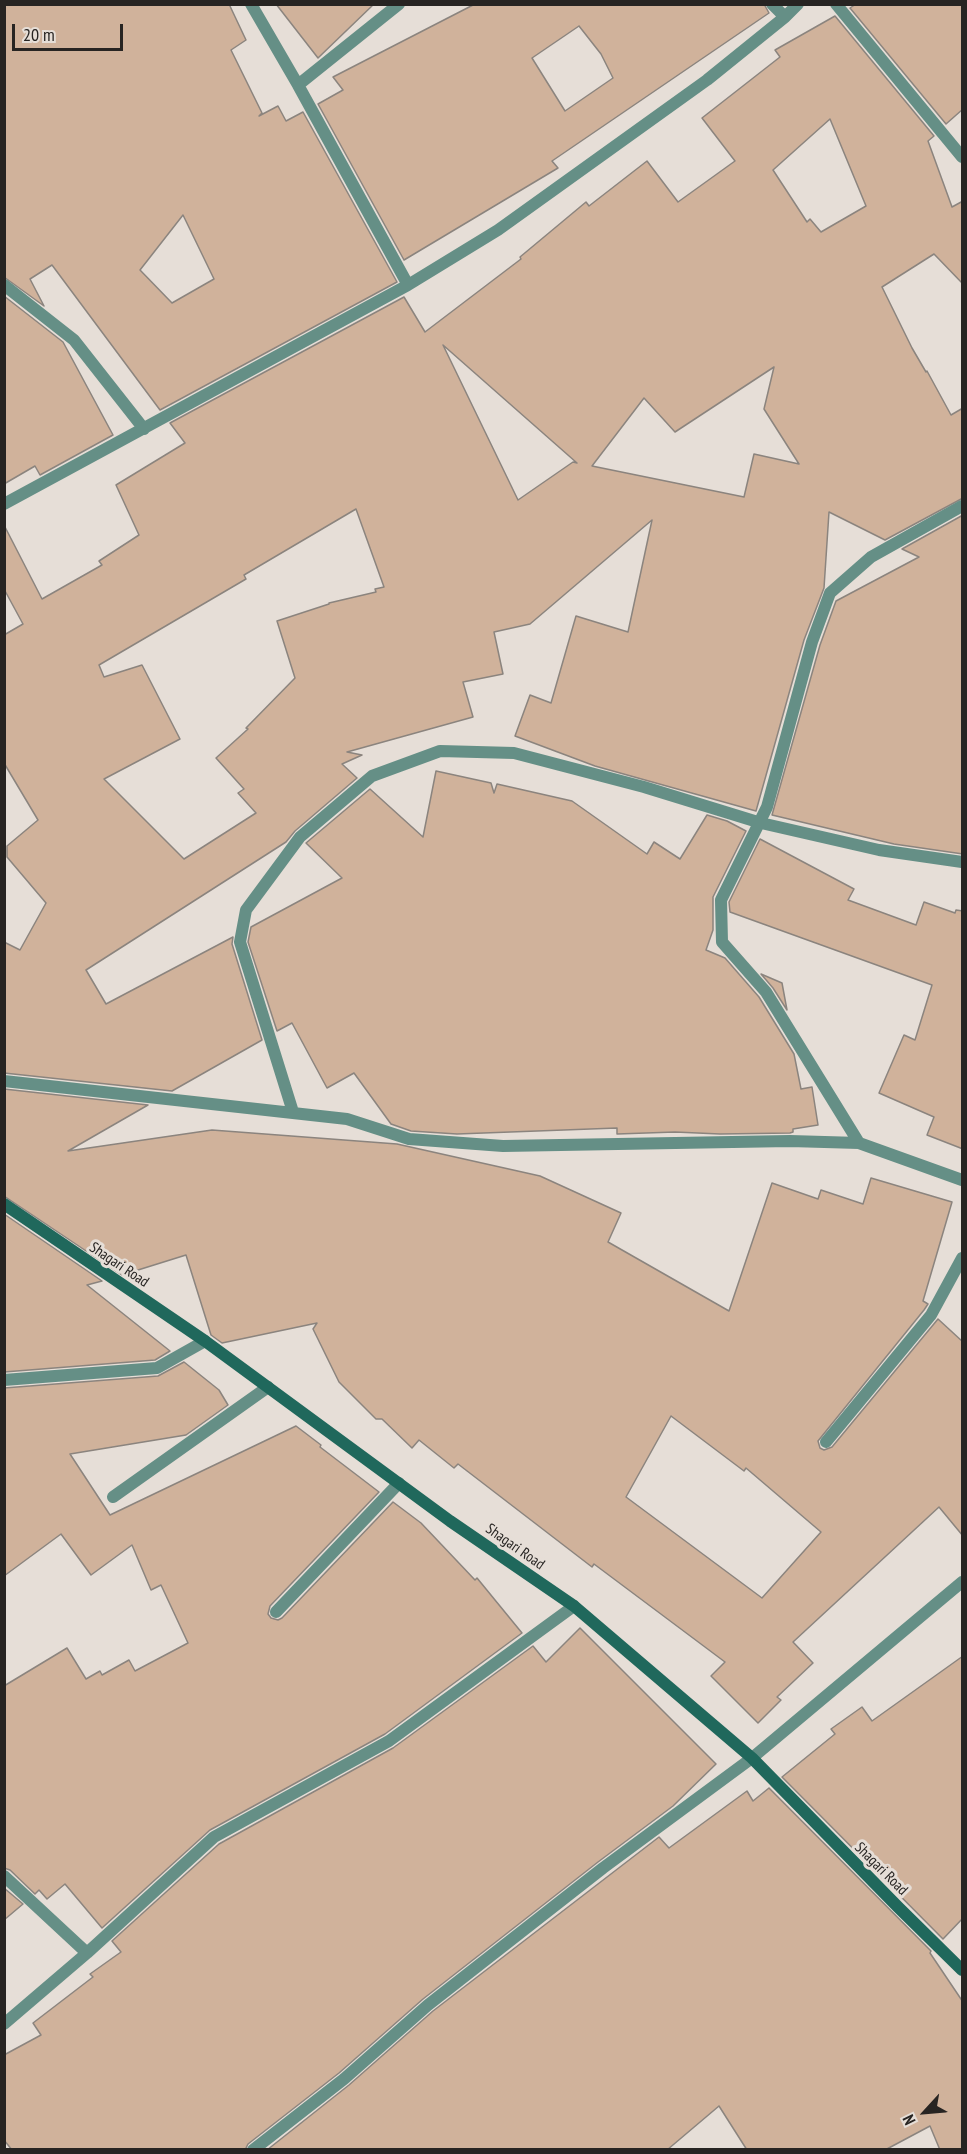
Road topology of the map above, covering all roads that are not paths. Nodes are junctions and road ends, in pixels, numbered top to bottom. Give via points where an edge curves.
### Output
1 (251, 4) edge
2 (399, 4) edge
3 (772, 4) edge
4 (798, 4) edge
5 (836, 4) edge
6 (785, 17) junction
7 (298, 85) junction
8 (963, 157) edge
9 (4, 285) edge
10 (408, 285) junction
11 (144, 429) junction
12 (4, 504) edge
13 (963, 506) edge
14 (760, 823) junction
15 (963, 862) edge
16 (4, 1081) edge
17 (293, 1112) junction
18 (859, 1143) junction
19 (963, 1180) edge
20 (4, 1204) edge
21 (963, 1258) edge
22 (205, 1341) junction
23 (4, 1380) edge
24 (268, 1387) junction
25 (826, 1442) dead end
26 (399, 1483) junction
27 (113, 1497) dead end
28 (963, 1582) edge
29 (574, 1606) junction
30 (276, 1612) dead end
31 (752, 1758) junction
32 (4, 1876) edge
33 (87, 1953) junction
34 (963, 1970) edge
35 (4, 2024) edge
36 (253, 2150) edge

1 - 7 street
2 - 7 street
3 - 6 street
4 - 6 street
5 - 8 street
6 - 10 street via 706,80 498,230
7 - 10 street
9 - 11 street via 74,340
10 - 11 street
11 - 12 street
13 - 14 street via 871,557 830,594 812,642
14 - 15 street via 879,850
14 - 17 street via 514,753 440,751 372,776 300,837 246,909 240,942
14 - 18 street via 721,900 722,942 766,993
16 - 17 street
17 - 18 street via 347,1119 409,1139 503,1146
18 - 19 street
20 - 22 street, Shagari Road
21 - 25 street via 931,1315
22 - 23 street via 157,1368
22 - 24 street, Shagari Road
24 - 26 street, Shagari Road
24 - 27 street
26 - 29 street, Shagari Road
26 - 30 street
28 - 31 street
29 - 31 street, Shagari Road
29 - 33 street via 389,1741 214,1837
31 - 34 street, Shagari Road
31 - 36 street via 428,2005 344,2079
32 - 33 street
33 - 35 street

